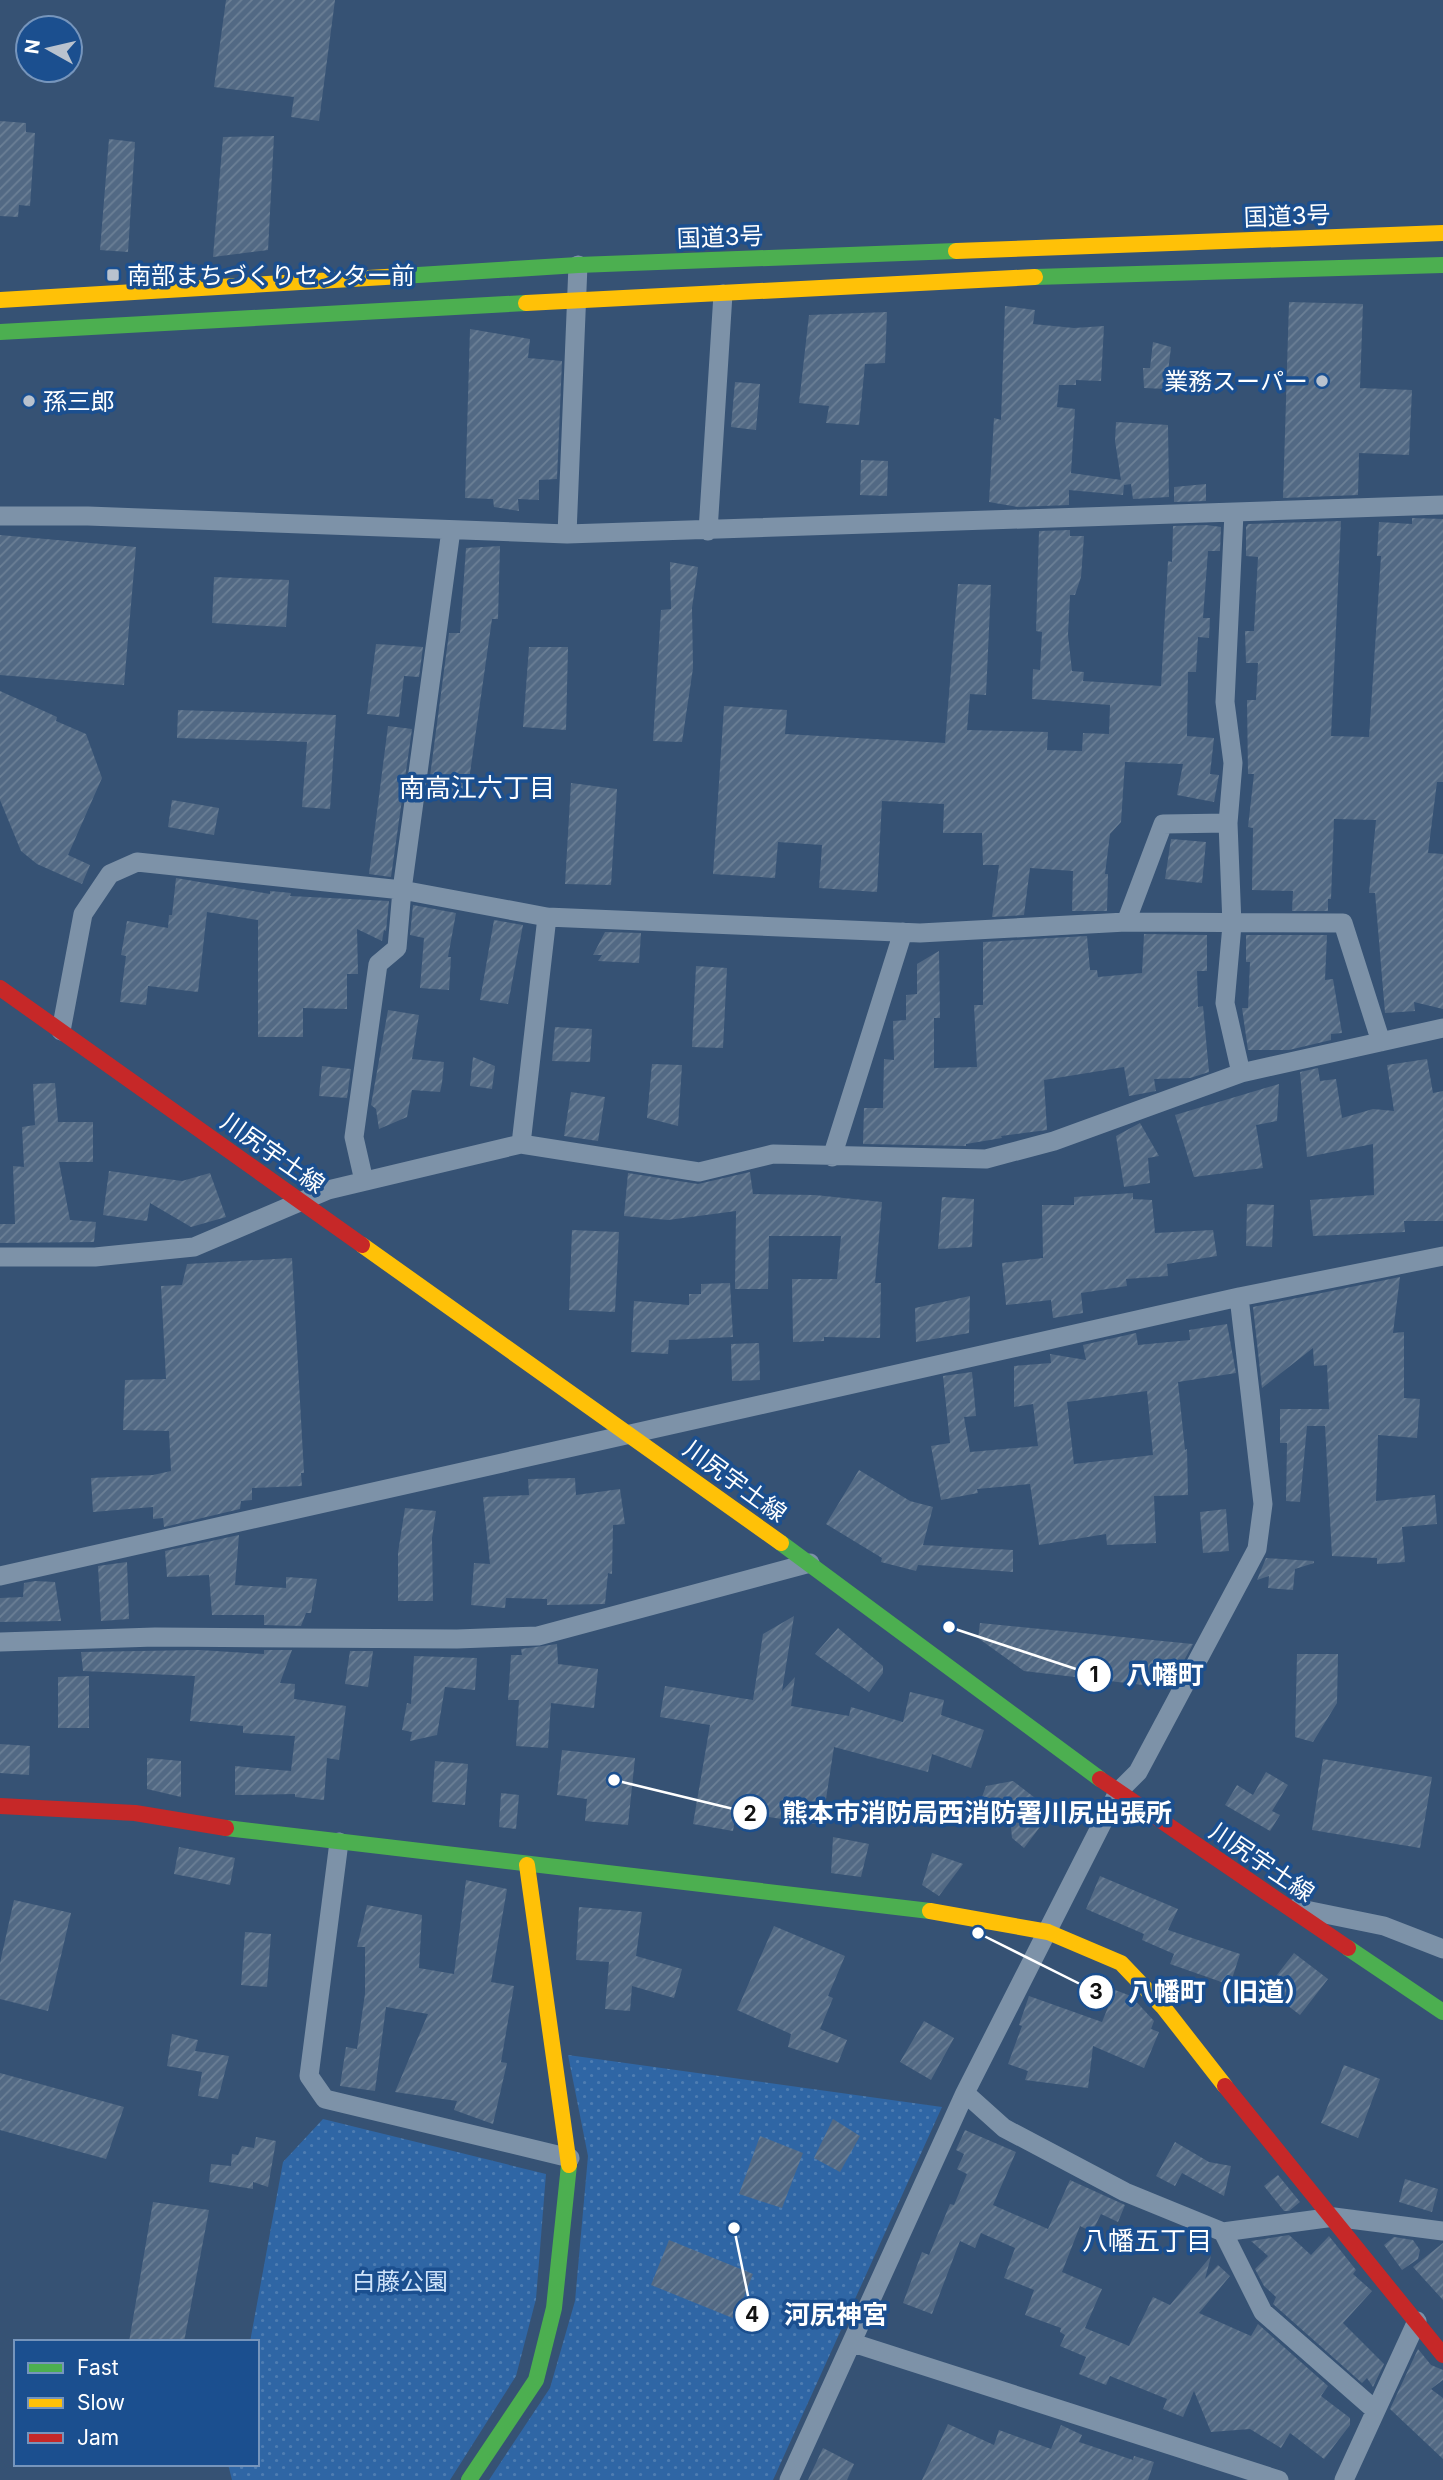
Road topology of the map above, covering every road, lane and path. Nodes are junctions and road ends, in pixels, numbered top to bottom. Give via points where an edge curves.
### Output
1 (1443, 233) edge
2 (578, 265) junction
3 (1443, 265) edge
4 (723, 294) junction
5 (0, 300) edge
6 (576, 303) junction
7 (0, 332) edge
8 (1443, 505) edge
9 (1234, 513) junction
10 (0, 516) edge
11 (451, 530) junction
12 (708, 531) junction
13 (567, 534) junction
14 (1228, 822) junction
15 (402, 890) junction
16 (547, 916) junction
17 (1126, 922) junction
18 (1232, 925) junction
19 (903, 933) junction
20 (0, 988) edge
21 (1443, 1028) edge
22 (61, 1031) junction
23 (1381, 1042) junction
24 (1241, 1073) junction
25 (521, 1144) junction
26 (832, 1157) junction
27 (364, 1181) junction
28 (300, 1200) junction
29 (1443, 1256) edge
30 (0, 1257) edge
31 (1239, 1297) junction
32 (629, 1434) junction
33 (810, 1563) junction
34 (0, 1576) edge
35 (0, 1642) edge
36 (1118, 1792) junction
37 (0, 1805) edge
38 (339, 1842) junction
39 (527, 1865) junction
40 (1288, 1906) junction
41 (1048, 1932) junction
42 (1443, 1948) edge
43 (1443, 2012) edge
44 (965, 2094) junction
45 (570, 2158) junction
46 (1334, 2217) junction
47 (1443, 2231) edge
48 (1223, 2232) junction
49 (1417, 2321) junction
50 (853, 2343) junction
51 (1443, 2355) edge
52 (1375, 2410) junction
53 (469, 2480) edge
54 (789, 2480) edge
55 (1279, 2480) edge
56 (1344, 2480) edge

1 - 2 main road, 国道3号
2 - 5 main road, 国道3号
2 - 6 street
3 - 4 main road via 976,279
4 - 6 main road
4 - 12 street
6 - 7 main road
6 - 13 street
8 - 9 street
9 - 12 street
9 - 14 street via 1225,702 1233,763
10 - 11 street
11 - 13 street
11 - 15 street
12 - 13 street
14 - 17 street via 1163,824
14 - 18 street
15 - 16 street
15 - 22 street via 137,862 110,874 83,914
15 - 27 street via 397,948 378,964 354,1137
16 - 19 street
16 - 25 street
17 - 18 street
17 - 19 street
18 - 23 street via 1343,923
18 - 24 street via 1225,1003
19 - 26 street
20 - 22 main road, 川尻宇土線
21 - 23 street
22 - 28 main road, 川尻宇土線
23 - 24 street
24 - 26 street via 1054,1141 986,1159
25 - 26 street via 699,1172 773,1154
25 - 27 street
27 - 28 street
28 - 30 street via 194,1247 95,1257
28 - 32 main road, 川尻宇土線
29 - 31 street
31 - 32 street
31 - 36 street via 1263,1504 1257,1549 1138,1772
32 - 33 main road, 川尻宇土線
32 - 34 street
33 - 35 street via 538,1636
33 - 36 main road, 川尻宇土線
36 - 40 main road, 川尻宇土線
36 - 41 street
37 - 38 main road via 135,1813
38 - 39 main road
38 - 45 street via 309,2076 325,2099
39 - 41 main road via 836,1899
39 - 45 main road
40 - 42 street via 1384,1926
40 - 43 main road, 川尻宇土線
41 - 44 street
41 - 46 main road via 1121,1963 1164,2008
44 - 48 street via 1004,2128 1125,2192
44 - 50 street
45 - 53 main road via 554,2308 536,2380
46 - 47 street
46 - 48 street
46 - 49 main road
48 - 52 street via 1263,2312
49 - 51 main road
49 - 52 street
50 - 54 street
50 - 55 street
52 - 56 street

